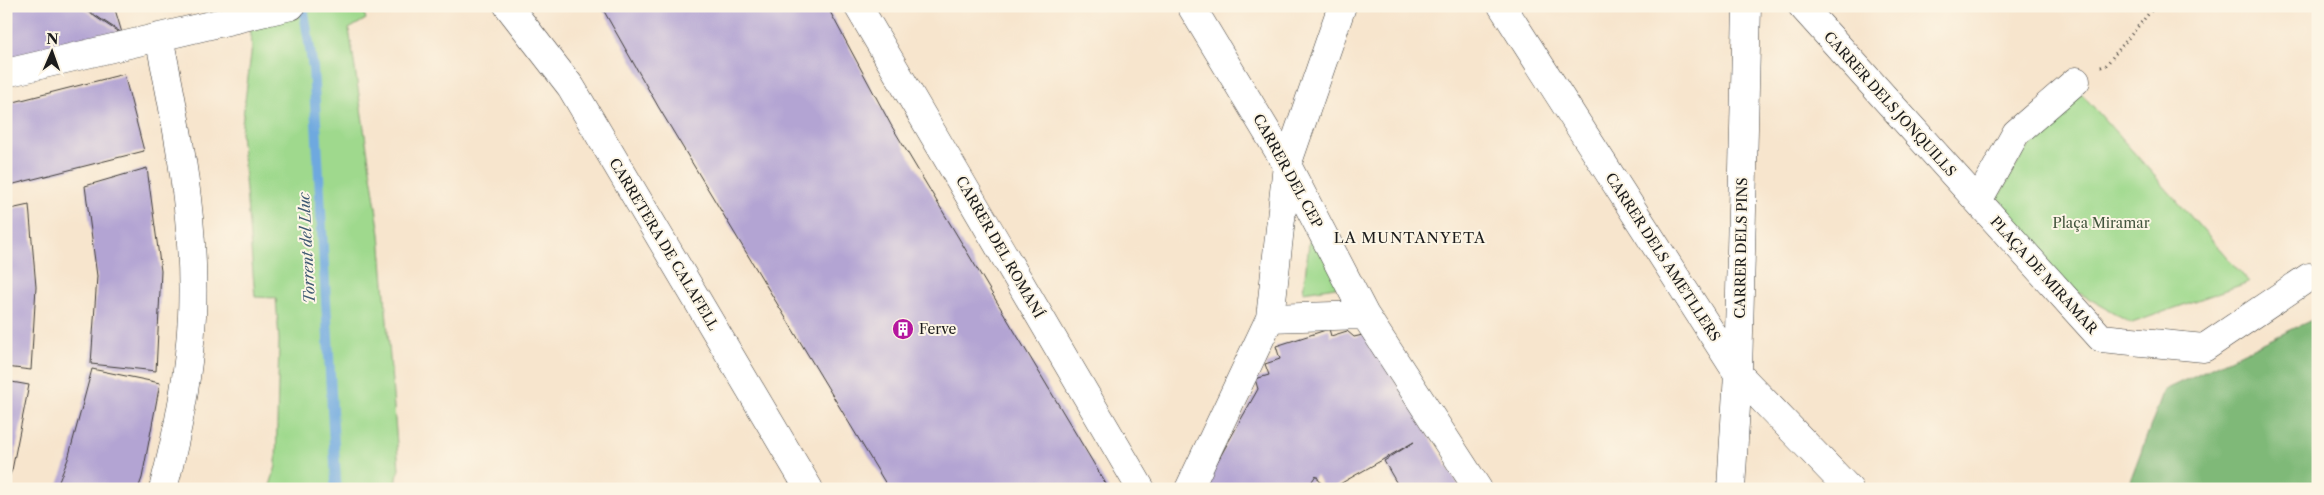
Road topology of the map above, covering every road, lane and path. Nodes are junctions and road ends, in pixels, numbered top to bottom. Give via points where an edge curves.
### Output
1 (291, 6) edge
2 (508, 6) edge
3 (858, 6) edge
4 (1191, 6) edge
5 (1342, 6) edge
6 (1502, 6) edge
7 (1746, 6) edge
8 (1802, 6) edge
9 (2155, 6) edge
10 (159, 37) junction
11 (6, 73) edge
12 (2076, 81) joint
13 (1287, 165) junction
14 (1978, 201) junction
15 (2309, 277) dead end
16 (1365, 315) junction
17 (1270, 318) junction
18 (1738, 374) junction
19 (162, 489) edge
20 (809, 489) edge
21 (1141, 489) edge
22 (1189, 489) edge
23 (1478, 489) edge
24 (1731, 489) edge
25 (1849, 489) edge

1 - 10 street
2 - 20 street, CARRETERA DE CALAFELL via 571,87
3 - 21 street, CARRER DEL ROMANÍ
4 - 13 street, CARRER DEL CEP
5 - 13 street
6 - 18 street, CARRER DELS AMETLLERS
7 - 18 street, CARRER DELS PINS
8 - 14 street, CARRER DELS JONQUILLS
9 - 12 path via 2106,65
10 - 11 street
10 - 19 street via 177,126 192,252 192,317 184,397
12 - 14 street via 2016,133
13 - 16 street, CARRER DEL CEP
13 - 17 street
14 - 15 street, PLAÇA DE MIRAMAR via 2101,338 2204,348
16 - 17 street
16 - 23 street, CARRER DEL CEP
17 - 22 street
18 - 24 street, CARRER DELS PINS
18 - 25 street, CARRER DELS AMETLLERS

